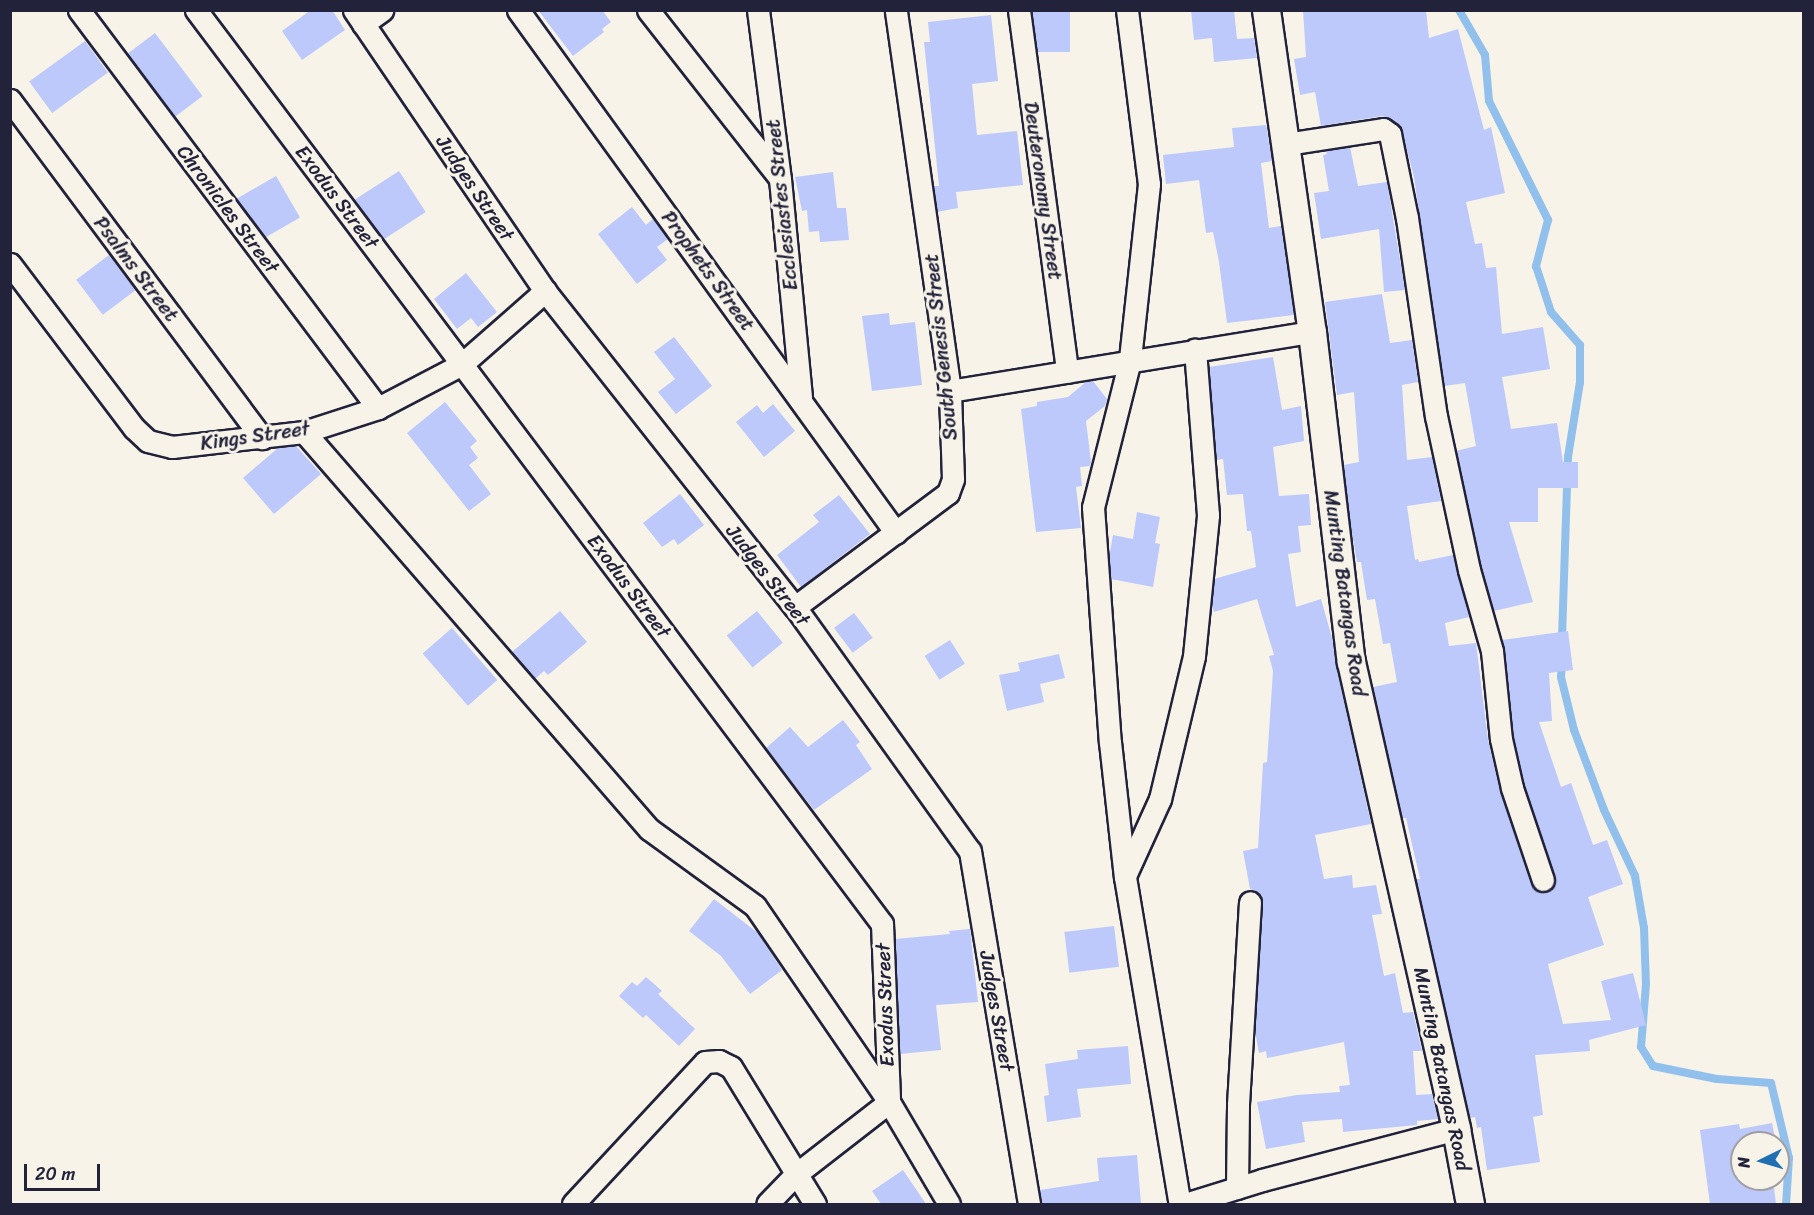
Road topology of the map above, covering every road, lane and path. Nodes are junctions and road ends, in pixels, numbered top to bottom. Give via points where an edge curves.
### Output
1 (79, 10) edge
2 (196, 10) edge
3 (382, 10) edge
4 (518, 10) edge
5 (648, 10) edge
6 (758, 10) edge
7 (896, 10) edge
8 (1019, 10) edge
9 (1126, 10) edge
10 (1266, 10) edge
11 (358, 17) edge
12 (10, 100) edge
13 (1286, 144) junction
14 (780, 179) junction
15 (10, 264) edge
16 (545, 291) junction
17 (1312, 332) junction
18 (1195, 350) junction
19 (1130, 360) junction
20 (462, 364) junction
21 (1067, 372) junction
22 (950, 391) junction
23 (801, 400) junction
24 (378, 408) junction
25 (303, 432) junction
26 (262, 438) junction
27 (896, 532) junction
28 (795, 608) junction
29 (1125, 877) junction
30 (1543, 880) dead end
31 (1250, 902) dead end
32 (889, 1102) junction
33 (1456, 1130) junction
34 (795, 1174) junction
35 (1226, 1195) edge
36 (573, 1204) edge
37 (767, 1204) edge
38 (815, 1204) edge
39 (949, 1204) edge
40 (1029, 1204) edge
41 (1180, 1204) edge
42 (1185, 1204) edge
43 (1470, 1204) edge

1 - 24 street, Chronicles Street
2 - 20 street, Exodus Street
3 - 11 street
4 - 23 street, Prophets Street
5 - 14 street
6 - 14 street, Ecclesiastes Street
7 - 22 street, South Genesis Street
8 - 21 street, Deuteronomy Street
9 - 19 street via 1149,183
10 - 13 street, Munting Batangas Road
11 - 16 street, Judges Street
12 - 26 street, Psalms Street
13 - 17 street, Munting Batangas Road
13 - 30 street via 1383,129 1390,134 1407,218 1436,416 1469,570 1492,651 1501,739 1512,788
14 - 23 street, Ecclesiastes Street
15 - 26 street, Kings Street via 134,428 148,441 172,447
16 - 20 street, Kings Street
16 - 28 street, Judges Street
17 - 18 street
17 - 33 street, Munting Batangas Road via 1351,662
18 - 19 street
18 - 29 street via 1208,515 1194,656 1160,799
19 - 21 street
19 - 29 street via 1093,507 1110,742
20 - 24 street, Kings Street
20 - 32 street, Exodus Street via 882,924
21 - 22 street
22 - 27 street, South Genesis Street via 953,479 948,493
23 - 27 street, Prophets Street
24 - 25 street, Kings Street
25 - 26 street, Kings Street
25 - 32 street via 649,830 754,906
27 - 28 street, South Genesis Street
28 - 40 street, Judges Street via 970,851
29 - 41 street
31 - 35 street via 1238,1104
32 - 34 street
32 - 39 street
33 - 35 street
33 - 43 street, Munting Batangas Road
34 - 36 street via 730,1067 718,1061 705,1062
34 - 37 street
34 - 38 street
35 - 42 street

